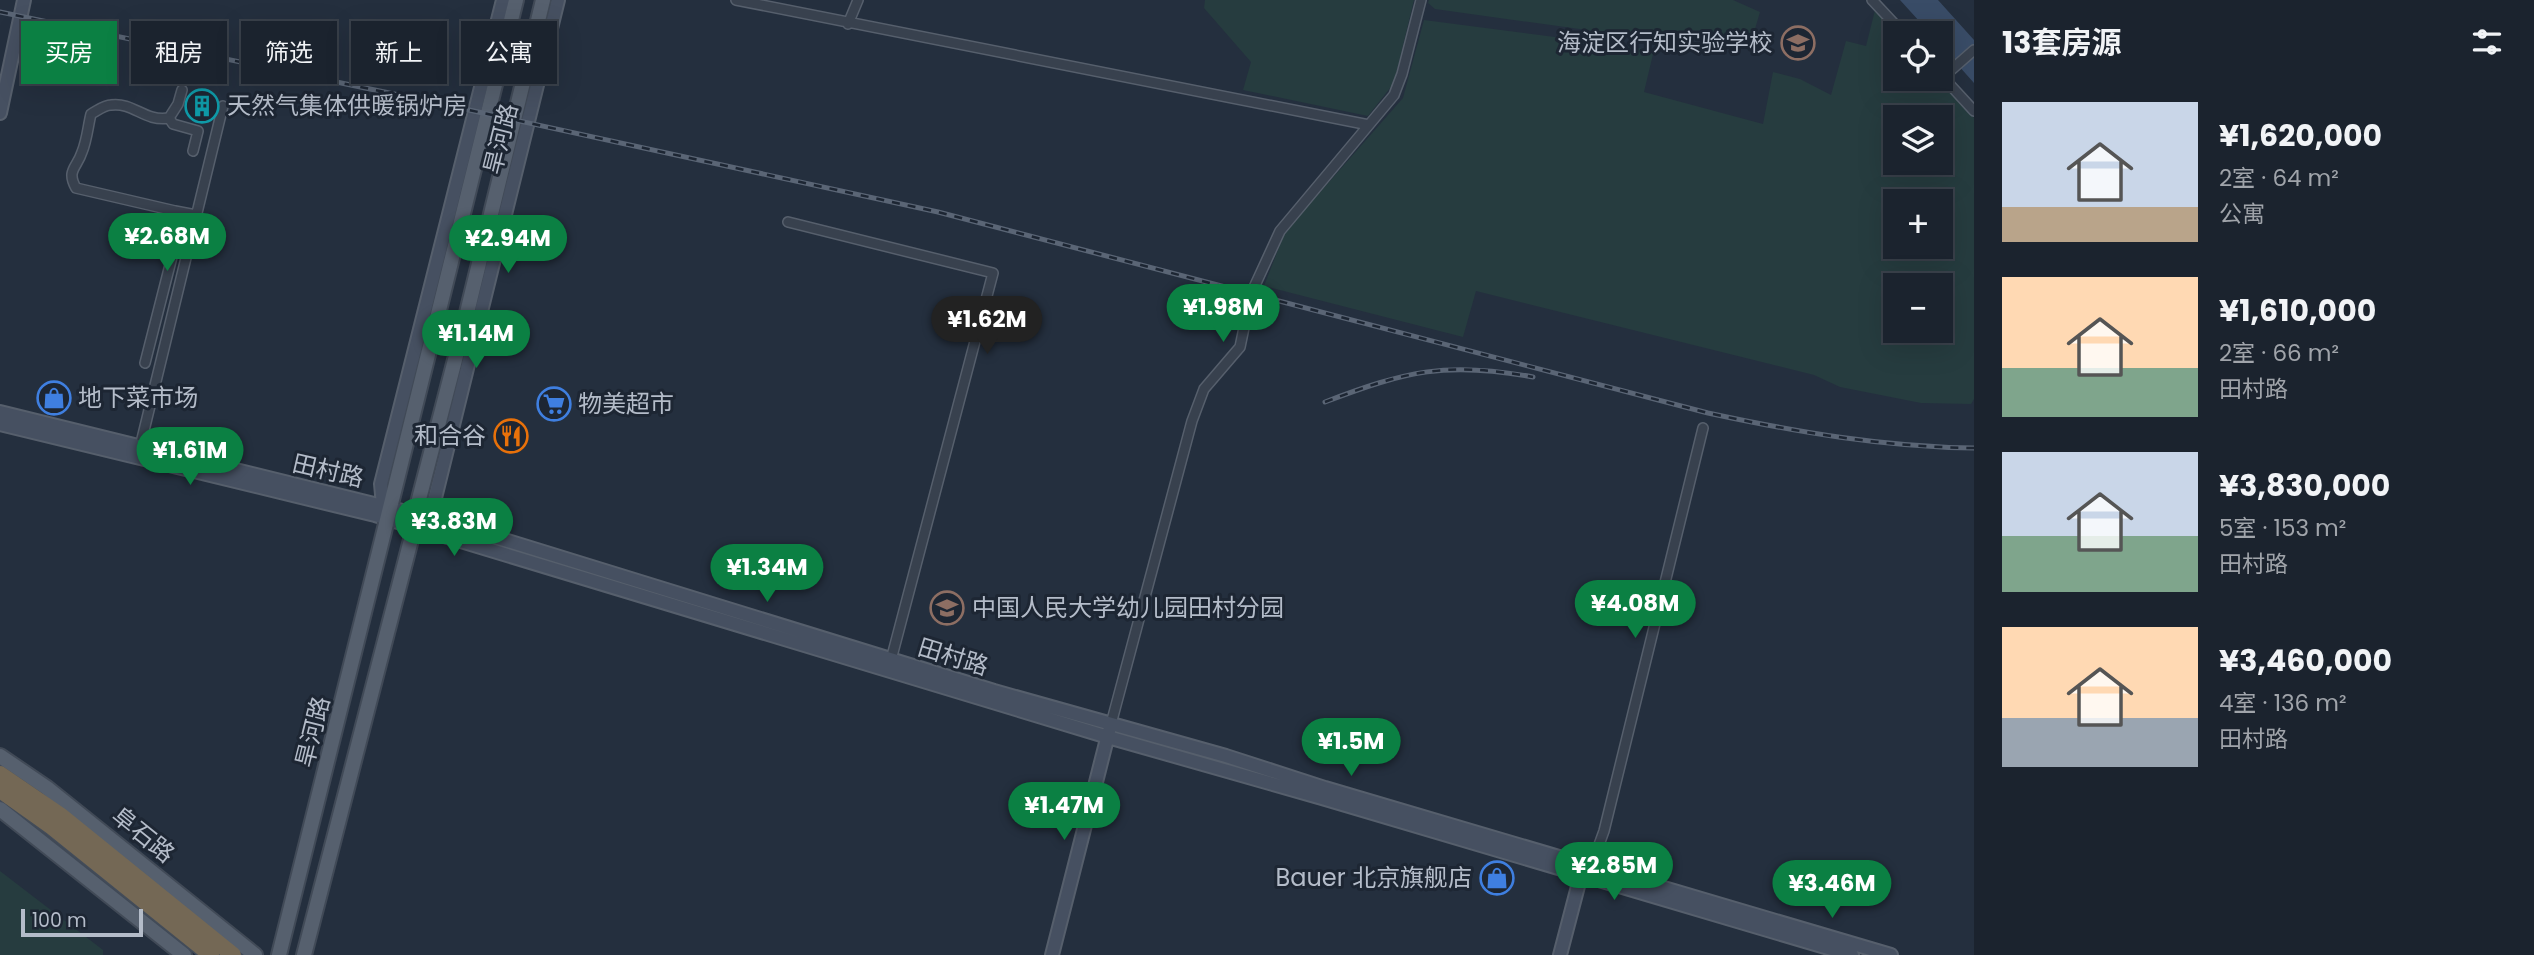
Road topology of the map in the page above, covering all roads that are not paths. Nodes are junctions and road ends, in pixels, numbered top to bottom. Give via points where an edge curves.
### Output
1 (24, 0) edge
2 (503, 0) edge
3 (516, 0) edge
4 (543, 0) edge
5 (558, 0) edge
6 (736, 0) edge
7 (858, 0) edge
8 (1421, 0) edge
9 (1872, 0) edge
10 (1892, 21) edge
11 (848, 24) junction
12 (1974, 50) edge
13 (1953, 67) edge
14 (1953, 83) edge
15 (181, 90) dead end
16 (223, 106) dead end
17 (1974, 111) edge
18 (0, 113) edge
19 (169, 118) junction
20 (1369, 125) junction
21 (193, 151) dead end
22 (175, 211) junction
23 (196, 215) junction
24 (788, 222) dead end
25 (173, 227) junction
26 (192, 234) junction
27 (425, 311) junction
28 (477, 333) junction
29 (145, 363) dead end
30 (424, 377) junction
31 (446, 392) junction
32 (0, 412) edge
33 (0, 425) edge
34 (1703, 428) dead end
35 (140, 447) junction
36 (388, 511) junction
37 (418, 519) junction
38 (891, 660) junction
39 (1109, 730) junction
40 (0, 756) edge
41 (0, 774) edge
42 (0, 790) edge
43 (0, 809) edge
44 (1582, 869) junction
45 (184, 955) edge
46 (211, 955) edge
47 (233, 955) edge
48 (255, 955) edge
49 (279, 955) edge
50 (304, 955) edge
51 (1052, 955) edge
52 (1560, 955) edge
53 (1852, 955) edge
54 (1891, 955) edge

1 - 18 main road
2 - 27 main road, 旱河路
3 - 30 main road, 旱河路
4 - 31 main road, 旱河路
5 - 28 main road, 旱河路
6 - 11 street
7 - 11 street
8 - 20 street via 1394,95
9 - 10 street
11 - 20 street
12 - 13 street
14 - 17 street
15 - 19 street
16 - 23 street
19 - 21 street via 173,124 198,131
19 - 22 street via 156,120 130,106 109,104 91,114 72,179 76,188
20 - 39 street via 1280,231 1251,294 1240,347 1204,388
22 - 23 street
22 - 25 street via 170,218
23 - 26 street
24 - 38 street via 993,273
25 - 26 street
25 - 29 street via 172,257
26 - 35 street
27 - 30 main road
27 - 36 main road, 旱河路 via 381,484
28 - 31 main road
28 - 37 main road, 旱河路 via 435,498
30 - 36 main road, 旱河路
31 - 37 main road, 旱河路
32 - 35 main road, 田村路
33 - 36 main road, 田村路
34 - 44 street via 1604,831 1596,853
35 - 36 main road, 田村路
36 - 37 main road, 田村路
36 - 49 main road, 旱河路
37 - 38 main road, 田村路 via 573,559
37 - 39 main road, 田村路
37 - 50 main road, 旱河路
38 - 39 main road, 田村路
39 - 44 main road, 田村路 via 1322,798
39 - 51 main road
40 - 48 main road, 阜石路 via 47,788
41 - 47 highway, 阜石路 via 60,815
42 - 46 highway, 阜石路
43 - 45 main road
44 - 52 main road
44 - 53 main road, 田村路
44 - 54 main road, 田村路

